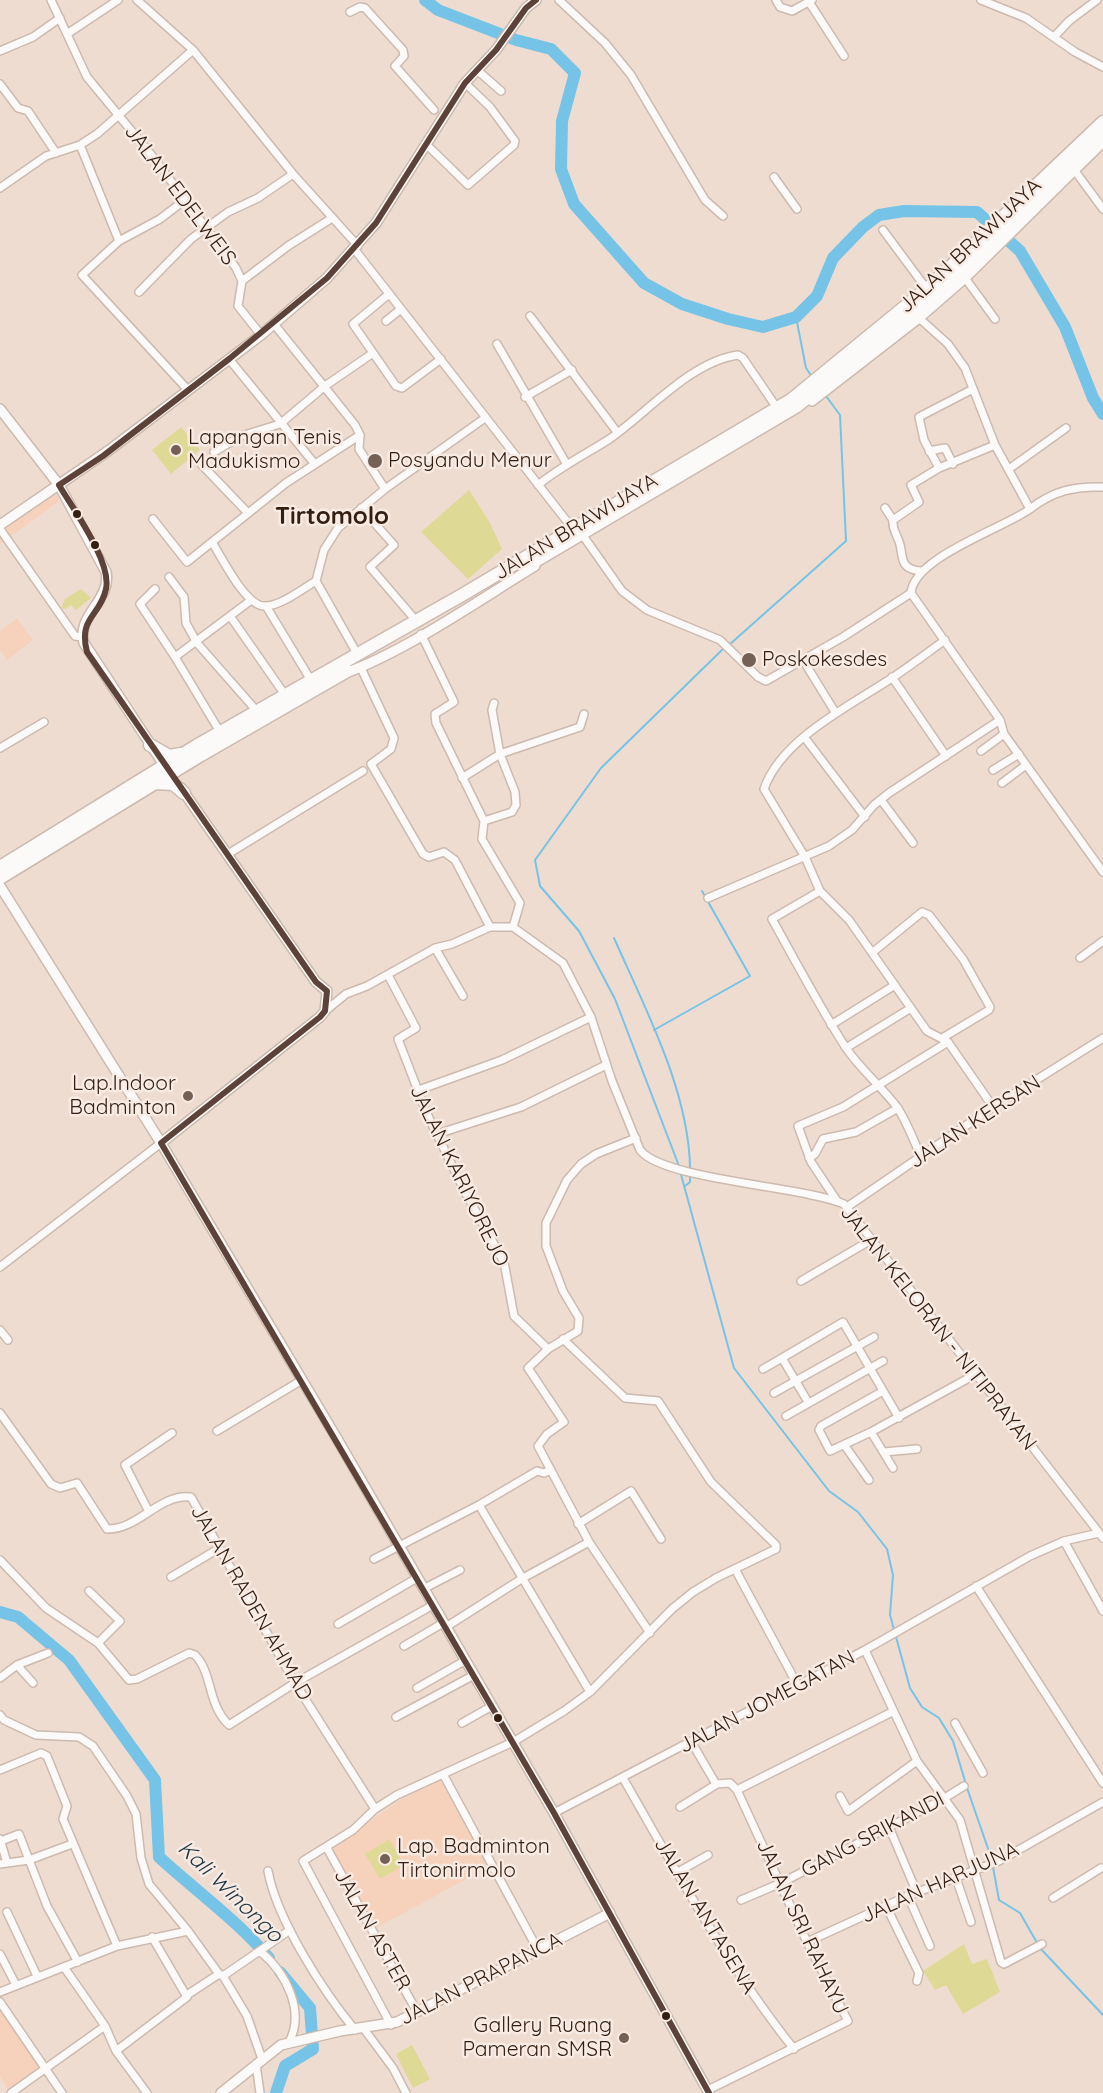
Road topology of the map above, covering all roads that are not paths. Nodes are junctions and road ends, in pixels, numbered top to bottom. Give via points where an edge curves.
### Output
1 (51, 0) edge
2 (118, 0) edge
3 (137, 0) edge
4 (536, 0) edge
5 (559, 0) edge
6 (776, 0) edge
7 (981, 0) edge
8 (1097, 0) edge
9 (811, 1) edge
10 (350, 12) dead end
11 (60, 18) junction
12 (67, 34) junction
13 (1054, 37) junction
14 (193, 50) junction
15 (0, 51) edge
16 (844, 56) dead end
17 (1103, 67) edge
18 (477, 70) junction
19 (465, 83) junction
20 (0, 84) edge
21 (501, 91) dead end
22 (439, 115) junction
23 (1103, 115) edge
24 (119, 116) junction
25 (1103, 122) edge
26 (1103, 134) edge
27 (1103, 142) edge
28 (426, 144) junction
29 (80, 145) junction
30 (56, 153) junction
31 (1073, 168) junction
32 (293, 174) junction
33 (774, 177) dead end
34 (0, 188) edge
35 (1031, 198) junction
36 (186, 199) junction
37 (1103, 208) edge
38 (797, 209) dead end
39 (723, 216) dead end
40 (332, 218) junction
41 (207, 227) junction
42 (883, 230) dead end
43 (989, 237) junction
44 (118, 241) junction
45 (356, 248) junction
46 (964, 278) junction
47 (242, 281) junction
48 (923, 284) junction
49 (139, 292) dead end
50 (389, 294) junction
51 (401, 309) junction
52 (530, 316) dead end
53 (919, 318) junction
54 (995, 320) dead end
55 (387, 321) dead end
56 (274, 324) junction
57 (261, 334) junction
58 (497, 344) dead end
59 (373, 352) junction
60 (229, 359) junction
61 (441, 359) junction
62 (840, 367) junction
63 (573, 370) junction
64 (325, 386) junction
65 (973, 389) junction
66 (188, 390) junction
67 (525, 397) junction
68 (775, 406) junction
69 (0, 409) edge
70 (485, 418) junction
71 (280, 424) junction
72 (1066, 428) dead end
73 (617, 432) junction
74 (360, 435) junction
75 (995, 445) junction
76 (929, 451) junction
77 (214, 452) dead end
78 (314, 463) junction
79 (566, 463) junction
80 (952, 464) junction
81 (202, 465) dead end
82 (939, 468) junction
83 (1009, 469) junction
84 (58, 485) junction
85 (538, 485) junction
86 (1103, 488) edge
87 (385, 489) junction
88 (361, 508) junction
89 (885, 508) dead end
90 (1029, 509) junction
91 (248, 513) junction
92 (589, 516) junction
93 (153, 519) dead end
94 (894, 520) junction
95 (569, 524) junction
96 (0, 527) edge
97 (584, 537) junction
98 (212, 542) junction
99 (921, 571) junction
100 (169, 577) dead end
101 (316, 581) junction
102 (155, 589) dead end
103 (911, 593) junction
104 (250, 601) junction
105 (266, 606) junction
106 (230, 616) junction
107 (412, 616) junction
108 (421, 634) junction
109 (82, 637) junction
110 (945, 640) junction
111 (197, 643) junction
112 (355, 650) junction
113 (175, 657) junction
114 (803, 660) junction
115 (361, 668) junction
116 (309, 677) junction
117 (335, 677) junction
118 (892, 678) junction
119 (284, 692) junction
120 (494, 703) dead end
121 (255, 710) junction
122 (835, 712) junction
123 (584, 714) dead end
124 (243, 720) junction
125 (1000, 720) junction
126 (45, 722) dead end
127 (220, 732) junction
128 (1004, 734) junction
129 (805, 738) junction
130 (150, 745) junction
131 (0, 748) edge
132 (981, 751) dead end
133 (500, 754) junction
134 (946, 756) junction
135 (1016, 756) junction
136 (184, 759) junction
137 (1024, 767) junction
138 (167, 769) junction
139 (993, 770) dead end
140 (363, 771) dead end
141 (462, 778) junction
142 (150, 780) junction
143 (1002, 783) dead end
144 (184, 793) junction
145 (881, 800) junction
146 (864, 817) junction
147 (484, 821) junction
148 (913, 843) dead end
149 (228, 854) junction
150 (805, 857) junction
151 (0, 865) edge
152 (1103, 872) edge
153 (0, 883) edge
154 (820, 891) junction
155 (708, 898) dead end
156 (490, 927) junction
157 (513, 927) junction
158 (1103, 941) edge
159 (435, 948) junction
160 (873, 952) junction
161 (1080, 958) dead end
162 (388, 975) junction
163 (896, 986) junction
164 (327, 991) junction
165 (346, 994) junction
166 (463, 996) dead end
167 (911, 1008) junction
168 (325, 1011) junction
169 (591, 1017) junction
170 (831, 1025) junction
171 (1103, 1038) edge
172 (946, 1040) junction
173 (846, 1048) junction
174 (606, 1065) junction
175 (878, 1084) junction
176 (416, 1091) junction
177 (993, 1107) junction
178 (898, 1108) junction
179 (437, 1134) junction
180 (636, 1138) junction
181 (161, 1143) junction
182 (809, 1158) junction
183 (921, 1158) junction
184 (844, 1204) junction
185 (871, 1240) junction
186 (0, 1267) edge
187 (801, 1281) dead end
188 (0, 1330) edge
189 (874, 1337) dead end
190 (8, 1340) dead end
191 (563, 1340) junction
192 (857, 1345) junction
193 (548, 1349) junction
194 (782, 1358) junction
195 (883, 1361) dead end
196 (870, 1367) junction
197 (763, 1369) dead end
198 (976, 1374) junction
199 (796, 1379) junction
200 (302, 1380) junction
201 (883, 1391) junction
202 (774, 1393) dead end
203 (808, 1402) junction
204 (0, 1413) edge
205 (786, 1416) dead end
206 (899, 1418) junction
207 (218, 1431) dead end
208 (872, 1432) junction
209 (172, 1433) dead end
210 (845, 1446) junction
211 (916, 1449) dead end
212 (884, 1452) junction
213 (893, 1468) dead end
214 (550, 1470) junction
215 (869, 1480) dead end
216 (479, 1505) junction
217 (149, 1512) junction
218 (578, 1524) junction
219 (1101, 1535) edge
220 (661, 1539) dead end
221 (1064, 1541) junction
222 (589, 1542) junction
223 (399, 1545) junction
224 (218, 1549) junction
225 (374, 1559) dead end
226 (0, 1560) edge
227 (735, 1569) junction
228 (460, 1570) dead end
229 (171, 1576) dead end
230 (417, 1578) junction
231 (523, 1578) junction
232 (976, 1586) junction
233 (423, 1589) junction
234 (89, 1591) dead end
235 (433, 1605) junction
236 (1103, 1611) edge
237 (338, 1624) dead end
238 (444, 1625) junction
239 (650, 1633) junction
240 (98, 1643) junction
241 (404, 1646) dead end
242 (865, 1650) junction
243 (48, 1653) dead end
244 (466, 1660) junction
245 (17, 1665) junction
246 (474, 1675) junction
247 (0, 1678) edge
248 (33, 1683) dead end
249 (295, 1683) junction
250 (798, 1686) junction
251 (417, 1688) dead end
252 (590, 1692) junction
253 (492, 1706) junction
254 (892, 1712) junction
255 (0, 1715) edge
256 (396, 1717) dead end
257 (462, 1723) dead end
258 (955, 1723) dead end
259 (513, 1742) junction
260 (692, 1743) junction
261 (917, 1761) junction
262 (0, 1770) edge
263 (983, 1773) dead end
264 (443, 1774) junction
265 (623, 1778) junction
266 (1103, 1783) edge
267 (717, 1784) junction
268 (964, 1786) dead end
269 (737, 1790) junction
270 (840, 1796) dead end
271 (943, 1799) junction
272 (1103, 1802) edge
273 (680, 1807) dead end
274 (375, 1809) junction
275 (554, 1813) junction
276 (889, 1827) junction
277 (0, 1840) edge
278 (72, 1844) junction
279 (327, 1848) junction
280 (708, 1855) dead end
281 (29, 1860) junction
282 (4, 1864) edge
283 (1102, 1869) edge
284 (975, 1870) junction
285 (268, 1871) dead end
286 (678, 1872) junction
287 (956, 1878) junction
288 (782, 1883) junction
289 (917, 1893) junction
290 (908, 1896) junction
291 (1053, 1898) dead end
292 (741, 1900) dead end
293 (886, 1906) junction
294 (7, 1911) dead end
295 (610, 1913) junction
296 (972, 1922) dead end
297 (290, 1930) junction
298 (188, 1931) junction
299 (152, 1937) junction
300 (807, 1942) junction
301 (1042, 1944) dead end
302 (117, 1946) junction
303 (930, 1946) dead end
304 (538, 1950) junction
305 (257, 1952) junction
306 (0, 1954) edge
307 (78, 1962) junction
308 (64, 1967) junction
309 (221, 1975) junction
310 (37, 1976) junction
311 (917, 1981) dead end
312 (16, 1985) junction
313 (0, 1992) edge
314 (187, 1995) junction
315 (0, 2002) edge
316 (417, 2012) junction
317 (391, 2025) junction
318 (105, 2026) junction
319 (360, 2029) junction
320 (292, 2043) junction
321 (794, 2049) junction
322 (116, 2051) junction
323 (259, 2061) junction
324 (45, 2068) junction
325 (709, 2091) edge
326 (11, 2093) edge
327 (62, 2093) edge
328 (147, 2093) edge
329 (221, 2093) edge
330 (260, 2093) edge
331 (406, 2093) edge

1 - 11 street
2 - 12 street
3 - 14 street
4 - 18 street
5 - 39 street via 619,58 705,200
6 - 9 street via 780,7 792,10
7 - 13 street via 1026,18
8 - 13 street
9 - 16 street
10 - 22 street via 365,8 403,51 404,56 395,66
11 - 12 street
11 - 15 street via 26,41
12 - 24 street via 87,77
13 - 17 street
14 - 24 street
14 - 32 street
18 - 19 street
18 - 21 street
19 - 22 street
19 - 28 street via 498,118 514,145 468,185
20 - 30 street via 18,108 28,111
22 - 28 street
23 - 35 street
24 - 29 street, JALAN EDELWEIS
24 - 36 street, JALAN EDELWEIS
25 - 35 highway, JALAN BRAWIJAYA
26 - 31 highway, JALAN BRAWIJAYA
27 - 31 street
28 - 45 street
29 - 30 street, JALAN EDELWEIS
29 - 44 street
30 - 34 street, JALAN EDELWEIS
31 - 35 highway, JALAN BRAWIJAYA
31 - 37 street
32 - 40 street
32 - 41 street
33 - 38 street
35 - 43 highway, JALAN BRAWIJAYA
36 - 41 street, JALAN EDELWEIS
36 - 44 street via 160,219
40 - 45 street
40 - 47 street
41 - 47 street, JALAN EDELWEIS
41 - 49 street
42 - 48 street
43 - 46 street
43 - 48 highway
43 - 62 highway, JALAN BRAWIJAYA
44 - 66 street via 83,272 83,278
45 - 50 street
45 - 56 street
46 - 53 street
46 - 54 street
47 - 57 street, JALAN EDELWEIS via 237,306
48 - 62 highway
50 - 51 street
50 - 59 street via 353,322
51 - 55 street
51 - 61 street
52 - 63 street
53 - 62 street
53 - 65 street via 956,354
56 - 57 street
56 - 64 street
57 - 60 street
58 - 67 street
59 - 61 street via 399,388
59 - 64 street
60 - 66 street
60 - 71 street
61 - 70 street
62 - 68 highway, JALAN BRAWIJAYA via 813,378
62 - 97 street via 800,410
62 - 117 highway, JALAN BRAWIJAYA via 797,406
63 - 67 street
63 - 73 street
64 - 71 street
64 - 74 street
65 - 75 street
65 - 76 street via 919,417
66 - 84 street
67 - 79 street
68 - 73 street via 743,358 729,356 684,379
68 - 92 highway, JALAN BRAWIJAYA
69 - 84 street
70 - 85 street
70 - 87 street
71 - 77 street via 241,436
71 - 78 street
72 - 83 street
73 - 79 street
74 - 78 street
74 - 87 street via 359,449
75 - 80 street
75 - 83 street
76 - 80 street via 945,448
76 - 82 street
78 - 91 street
79 - 85 street
80 - 82 street
81 - 91 street
82 - 94 street via 911,485 919,502
83 - 90 street
84 - 96 street
84 - 109 street via 97,553 107,579 104,593 84,624
85 - 95 street
86 - 90 street via 1072,487
87 - 88 street
88 - 101 street via 331,536
88 - 107 street via 394,545 370,567
89 - 94 street
90 - 99 street
91 - 98 street
92 - 95 highway
92 - 124 highway, JALAN BRAWIJAYA
93 - 98 street via 187,562
94 - 99 street via 901,557 908,566
95 - 107 highway
96 - 109 street via 75,636
97 - 108 street
97 - 114 street via 622,591 647,610 720,640 758,677 766,681
98 - 104 street
99 - 103 street
100 - 111 street via 184,597 186,624
101 - 105 street
101 - 112 street
102 - 113 street via 140,604
103 - 110 street
103 - 114 street
104 - 105 street
104 - 106 street
105 - 116 street
106 - 111 street
106 - 119 street
107 - 112 highway
108 - 115 street
108 - 141 street via 454,702 435,714
109 - 130 street via 87,652
110 - 118 street
110 - 125 street
111 - 113 street
111 - 121 street
112 - 116 highway
113 - 127 street
114 - 122 street
115 - 117 street
115 - 156 street via 394,738 391,749 371,764 423,854 429,857 444,852 455,860
116 - 119 highway
117 - 136 highway, JALAN BRAWIJAYA
118 - 122 street
118 - 134 street
119 - 121 highway
120 - 133 street
121 - 124 highway
122 - 129 street
123 - 133 street via 580,727
124 - 127 highway, JALAN BRAWIJAYA
125 - 128 street
125 - 134 street
126 - 131 street
127 - 136 highway, JALAN BRAWIJAYA
128 - 132 street
128 - 135 street
129 - 146 street
129 - 150 street via 789,752 765,786 771,804
130 - 136 highway
130 - 138 street
130 - 142 highway
133 - 141 street
133 - 147 street via 516,805 512,812
134 - 145 street
135 - 137 street
135 - 139 street
136 - 138 highway, JALAN BRAWIJAYA
136 - 144 highway
137 - 143 street
137 - 152 street
138 - 142 highway, JALAN BRAWIJAYA
138 - 144 street
140 - 149 street
141 - 147 street
142 - 144 highway via 173,784
142 - 151 highway, JALAN BRAWIJAYA
142 - 153 highway, JALAN BRAWIJAYA
144 - 149 street
145 - 146 street
145 - 148 street
146 - 150 street via 835,842
147 - 157 street via 482,839 520,903
149 - 164 street via 316,982
150 - 154 street
150 - 155 street
153 - 181 street
154 - 160 street
154 - 170 street via 772,919
156 - 157 street
156 - 159 street
157 - 169 street, JALAN KELORAN - NITIPRAYAN via 563,963
158 - 161 street
159 - 162 street
159 - 166 street
160 - 163 street
160 - 172 street via 922,912 929,915 963,959 990,1007
162 - 165 street
162 - 176 street, JALAN KARIYOREJO via 416,1028 398,1039
163 - 167 street
163 - 170 street
164 - 165 street
164 - 168 street
165 - 168 street
167 - 172 street via 927,1031
167 - 173 street
168 - 181 street
169 - 174 street, JALAN KELORAN - NITIPRAYAN
169 - 176 street via 502,1060
170 - 173 street
171 - 177 street, JALAN KERSAN
172 - 175 street
172 - 177 street
173 - 175 street via 867,1077
174 - 179 street via 520,1107
174 - 180 street, JALAN KELORAN - NITIPRAYAN
175 - 178 street
175 - 182 street via 843,1107 798,1126
176 - 179 street, JALAN KARIYOREJO
177 - 183 street, JALAN KERSAN
178 - 182 street via 862,1130 824,1139
178 - 183 street
179 - 193 street, JALAN KARIYOREJO via 504,1262 514,1316
180 - 184 street, JALAN KELORAN - NITIPRAYAN via 646,1158 674,1167
180 - 191 street via 581,1164 567,1180 546,1223 546,1246 554,1272 579,1318 578,1331
181 - 186 street
181 - 200 street
182 - 184 street via 825,1186
183 - 184 street, JALAN KERSAN
184 - 185 street, JALAN KELORAN - NITIPRAYAN
185 - 187 street
185 - 198 street, JALAN KELORAN - NITIPRAYAN
188 - 190 street
189 - 192 street
191 - 193 street
191 - 227 street via 625,1398 658,1401 711,1482 776,1545 774,1552
192 - 194 street via 843,1322
192 - 196 street
192 - 199 street
193 - 214 street via 528,1368 564,1422 538,1446
194 - 197 street
194 - 199 street
195 - 196 street
196 - 201 street
196 - 203 street
198 - 206 street
198 - 219 street, JALAN KELORAN - NITIPRAYAN
199 - 202 street
199 - 203 street
200 - 207 street
200 - 223 street
201 - 206 street
201 - 210 street via 821,1426 819,1430 830,1450
203 - 205 street
204 - 217 street, JALAN RADEN AHMAD via 51,1484 60,1488 77,1483 105,1528 120,1528
206 - 208 street
208 - 210 street
208 - 212 street
209 - 217 street via 125,1464
210 - 215 street
211 - 212 street
212 - 213 street
214 - 216 street via 537,1472
214 - 218 street
216 - 223 street
216 - 231 street
217 - 224 street, JALAN RADEN AHMAD via 178,1496 191,1497
218 - 220 street via 631,1491
218 - 222 street
219 - 221 street, JALAN JOMEGATAN
221 - 232 street, JALAN JOMEGATAN
221 - 236 street
222 - 231 street
222 - 239 street
223 - 225 street
223 - 230 street
224 - 229 street
224 - 249 street, JALAN RADEN AHMAD
226 - 240 street via 45,1608
227 - 239 street via 693,1592
227 - 250 street
228 - 233 street
230 - 233 street
230 - 237 street
231 - 238 street
231 - 252 street
232 - 242 street, JALAN JOMEGATAN
232 - 266 street
233 - 235 street
234 - 240 street via 120,1621
235 - 238 street
235 - 249 street
238 - 241 street
238 - 244 street
239 - 252 street
240 - 249 street via 131,1680 189,1653 195,1654 221,1716 230,1725
242 - 250 street, JALAN JOMEGATAN
242 - 254 street
243 - 245 street
244 - 246 street
244 - 251 street
245 - 247 street
245 - 248 street
246 - 253 street
246 - 256 street
249 - 274 street, JALAN RADEN AHMAD
250 - 260 street, JALAN JOMEGATAN
252 - 259 street
253 - 257 street
253 - 259 street
254 - 261 street
254 - 269 street
255 - 298 street via 36,1735 79,1737 93,1746 136,1814 141,1858 149,1884
258 - 263 street
259 - 264 street
259 - 275 street
260 - 265 street, JALAN JOMEGATAN
260 - 267 street
261 - 270 street via 848,1811
261 - 271 street
262 - 278 street via 46,1755 67,1806 63,1819
264 - 274 street
264 - 304 street
265 - 275 street, JALAN JOMEGATAN
265 - 286 street, JALAN ANTASENA
267 - 269 street via 730,1783
267 - 273 street
268 - 271 street, GANG SRIKANDI
269 - 288 street, JALAN SRI RAHAYU
271 - 276 street, GANG SRIKANDI
271 - 284 street via 960,1820
272 - 284 street, JALAN HARJUNA via 999,1861
274 - 279 street
275 - 295 street
276 - 288 street, GANG SRIKANDI
276 - 289 street
277 - 281 street via 19,1834
277 - 282 street
278 - 281 street
278 - 302 street
279 - 316 street, JALAN ASTER
279 - 317 street via 303,1861
280 - 286 street
281 - 282 street
281 - 307 street via 47,1906
283 - 291 street
284 - 287 street, JALAN HARJUNA
284 - 301 street via 1002,1963
285 - 297 street
286 - 321 street, JALAN ANTASENA via 725,1953
287 - 289 street, JALAN HARJUNA
287 - 296 street
288 - 292 street, GANG SRIKANDI
288 - 300 street, JALAN SRI RAHAYU
289 - 290 street, JALAN HARJUNA
290 - 293 street, JALAN HARJUNA
290 - 303 street
293 - 300 street, JALAN HARJUNA
293 - 311 street via 919,1973
294 - 310 street
295 - 304 street, JALAN PRAPANCA
295 - 325 street
297 - 305 street
297 - 319 street via 336,2007
298 - 299 street
298 - 309 street
299 - 302 street
299 - 314 street
300 - 321 street, JALAN SRI RAHAYU via 848,2021
302 - 307 street
304 - 316 street, JALAN PRAPANCA
305 - 309 street
305 - 320 street via 267,1958 290,1992 297,2019
306 - 312 street
307 - 308 street
308 - 310 street
308 - 318 street
309 - 314 street
309 - 323 street via 248,2016
310 - 312 street
312 - 313 street
314 - 322 street
315 - 324 street
316 - 317 street, JALAN PRAPANCA
317 - 319 street, JALAN PRAPANCA
318 - 322 street
318 - 324 street
319 - 320 street, JALAN PRAPANCA
319 - 331 street via 393,2068
320 - 323 street, JALAN PRAPANCA
321 - 325 street, JALAN SRI RAHAYU
322 - 328 street
323 - 329 street, JALAN PRAPANCA
323 - 330 street
324 - 326 street
324 - 327 street

